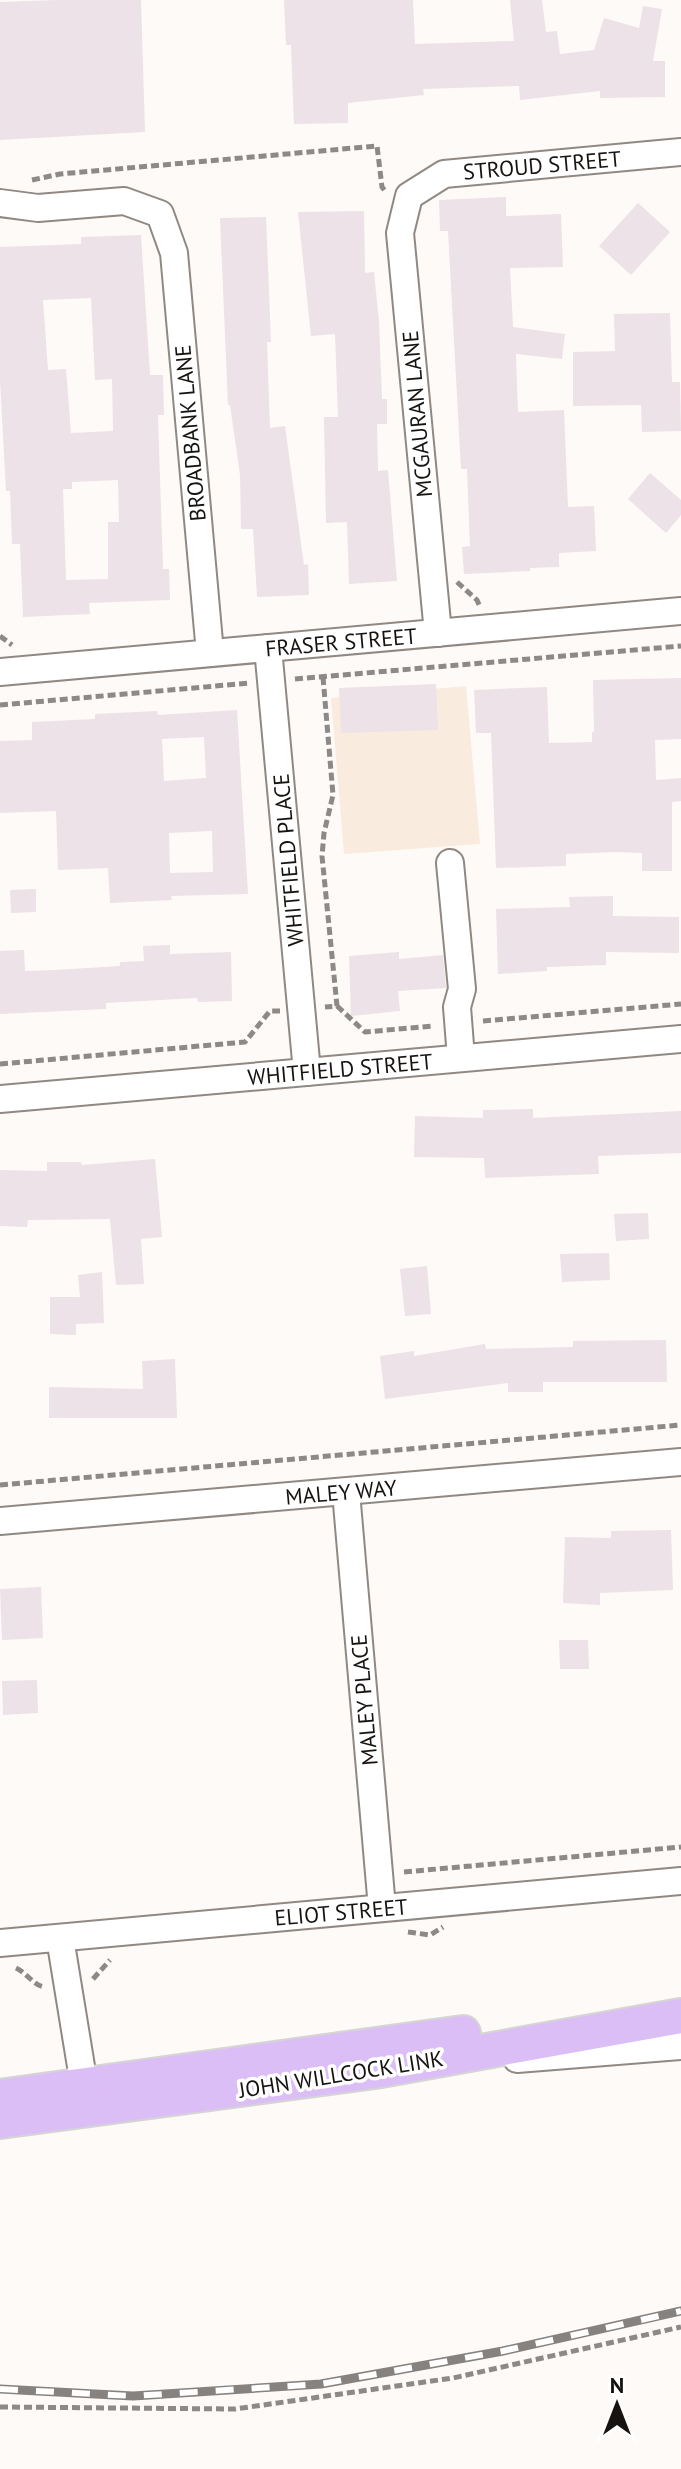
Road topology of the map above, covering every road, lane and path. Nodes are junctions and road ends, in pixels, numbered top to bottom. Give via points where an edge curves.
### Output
1 (681, 152) edge
2 (9, 193) edge
3 (401, 196) junction
4 (38, 208) junction
5 (0, 222) edge
6 (681, 611) edge
7 (438, 633) junction
8 (681, 646) edge
9 (268, 648) junction
10 (210, 653) junction
11 (0, 672) edge
12 (323, 677) junction
13 (302, 679) dead end
14 (245, 684) dead end
15 (0, 705) edge
16 (450, 863) dead end
17 (681, 1004) edge
18 (337, 1006) junction
19 (318, 1008) dead end
20 (286, 1010) dead end
21 (458, 1024) junction
22 (681, 1039) edge
23 (461, 1058) junction
24 (0, 1064) edge
25 (307, 1072) junction
26 (0, 1099) edge
27 (681, 1425) edge
28 (681, 1462) edge
29 (0, 1485) edge
30 (346, 1492) junction
31 (0, 1521) edge
32 (681, 1847) edge
33 (405, 1872) dead end
34 (681, 1881) edge
35 (382, 1908) junction
36 (60, 1938) junction
37 (2, 1954) edge
38 (45, 1987) dead end
39 (681, 2003) edge
40 (681, 2016) edge
41 (681, 2046) edge
42 (375, 2071) junction
43 (0, 2097) edge
44 (86, 2098) junction
45 (0, 2121) edge
46 (681, 2327) edge
47 (0, 2407) edge

1 - 3 street, STROUD STREET via 444,174
2 - 3 path via 60,174 377,146 382,187 387,194
2 - 4 street
3 - 7 street, MCGAURAN LANE via 400,233
4 - 5 street
4 - 10 street, BROADBANK LANE via 124,201 160,214 174,253
6 - 7 street, FRASER STREET
7 - 9 street, FRASER STREET
8 - 12 path
9 - 10 street, FRASER STREET
9 - 25 street, WHITFIELD PLACE
10 - 11 street, FRASER STREET
12 - 13 path
12 - 18 path via 333,795 322,856
14 - 15 path
16 - 21 street via 462,989
17 - 21 path
18 - 19 path
18 - 21 path via 365,1032
20 - 24 path via 270,1011 245,1042
21 - 23 street
22 - 23 street, WHITFIELD STREET
23 - 25 street, WHITFIELD STREET
25 - 26 street, WHITFIELD STREET
27 - 29 path
28 - 30 street, MALEY WAY
30 - 31 street, MALEY WAY
30 - 35 street, MALEY PLACE
32 - 33 path
34 - 35 street, ELIOT STREET
35 - 36 street, ELIOT STREET
36 - 37 street, ELIOT STREET
36 - 44 street
37 - 38 path
39 - 44 main road, JOHN WILLCOCK LINK
40 - 42 main road, JOHN WILLCOCK LINK
41 - 42 street
42 - 44 main road, JOHN WILLCOCK LINK
43 - 44 main road, JOHN WILLCOCK LINK
44 - 45 main road, JOHN WILLCOCK LINK
46 - 47 path via 453,2378 235,2409

